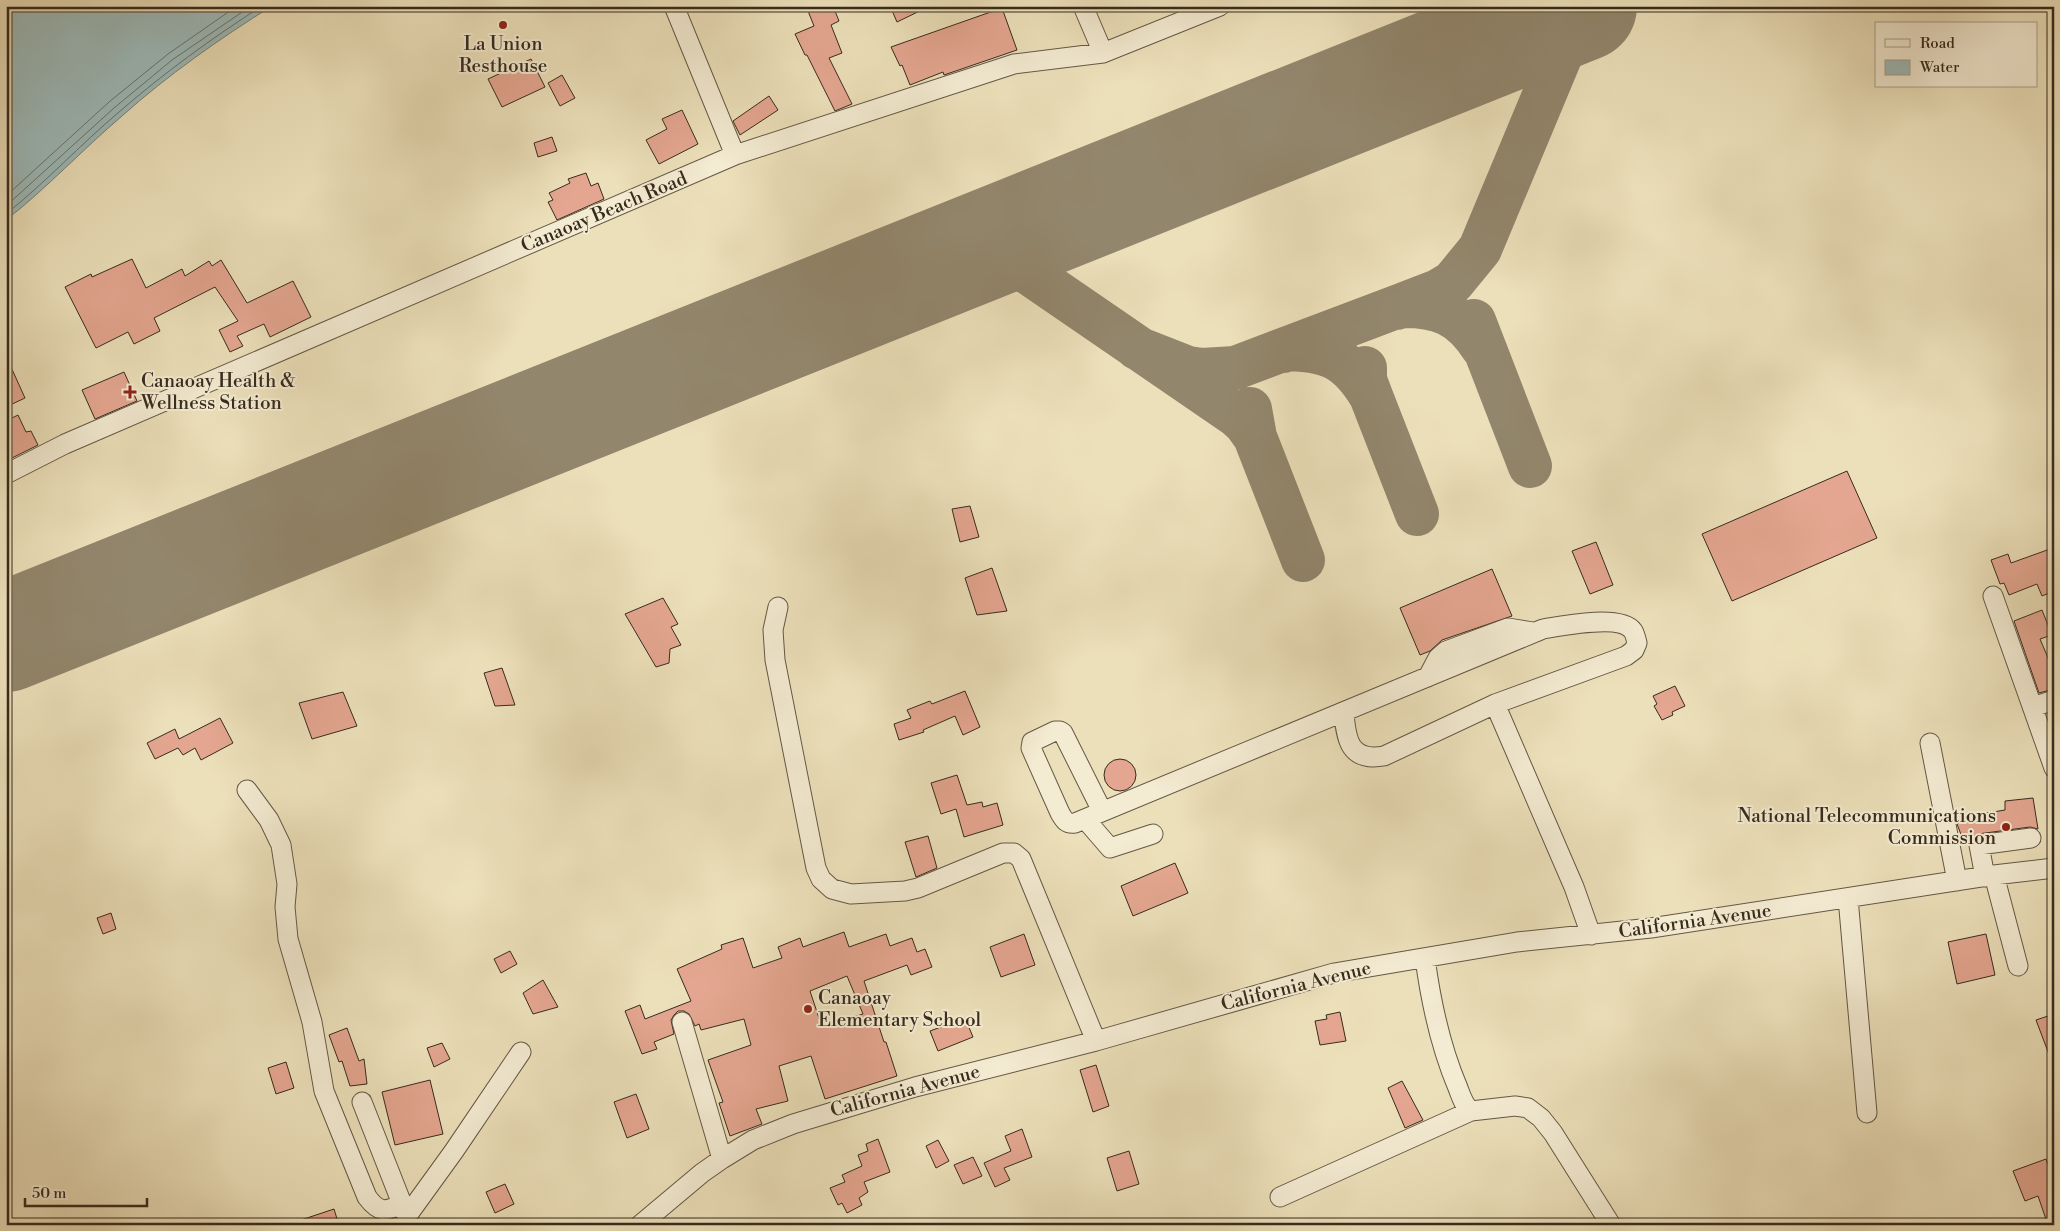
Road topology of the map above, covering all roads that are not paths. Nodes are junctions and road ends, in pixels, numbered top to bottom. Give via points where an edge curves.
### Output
1 (674, 6) edge
2 (1083, 6) edge
3 (1220, 6) edge
4 (1103, 53) junction
5 (735, 155) junction
6 (6, 474) edge
7 (1993, 596) dead end
8 (778, 607) dead end
9 (2054, 700) edge
10 (1495, 704) junction
11 (2033, 707) junction
12 (1344, 713) junction
13 (1930, 743) dead end
14 (2054, 768) edge
15 (247, 790) dead end
16 (1153, 834) dead end
17 (2031, 838) dead end
18 (2054, 868) edge
19 (1989, 876) junction
20 (1957, 881) junction
21 (1848, 898) junction
22 (1591, 935) junction
23 (1425, 958) junction
24 (2018, 966) dead end
25 (682, 1022) dead end
26 (1096, 1042) junction
27 (521, 1052) dead end
28 (362, 1102) dead end
29 (1471, 1111) junction
30 (1867, 1113) dead end
31 (722, 1159) junction
32 (1280, 1197) dead end
33 (407, 1215) edge
34 (640, 1225) edge
35 (1611, 1225) edge

1 - 5 street
2 - 4 street
3 - 4 street, Canaoay Beach Road
4 - 5 street, Canaoay Beach Road via 1014,64
5 - 6 street, Canaoay Beach Road via 73,441
7 - 11 street
8 - 26 street via 773,630 775,660 816,868 821,879 832,889 851,894 905,891 947,877 1003,852 1014,853 1021,860
9 - 11 street
10 - 12 street via 1384,756 1373,758 1353,750 1348,741
10 - 12 street via 1626,656 1637,643 1633,631 1613,623 1582,623 1533,632
10 - 22 street via 1574,887
11 - 14 street
12 - 16 street via 1094,815 1110,848
13 - 20 street
15 - 33 street via 281,845 287,884 288,939 312,1022 324,1091 367,1197 381,1210
17 - 19 street via 1980,845
18 - 19 street, California Avenue
19 - 20 street, California Avenue
19 - 24 street
20 - 21 street, California Avenue
21 - 22 street, California Avenue
21 - 30 street
22 - 23 street, California Avenue via 1516,942
23 - 26 street, California Avenue via 1334,973
23 - 29 street via 1437,1029 1450,1068
25 - 31 street
26 - 31 street, California Avenue via 915,1086 826,1112 753,1140
27 - 33 street
28 - 33 street
29 - 32 street
29 - 35 street via 1515,1106 1528,1108 1541,1118
31 - 34 street, California Avenue

